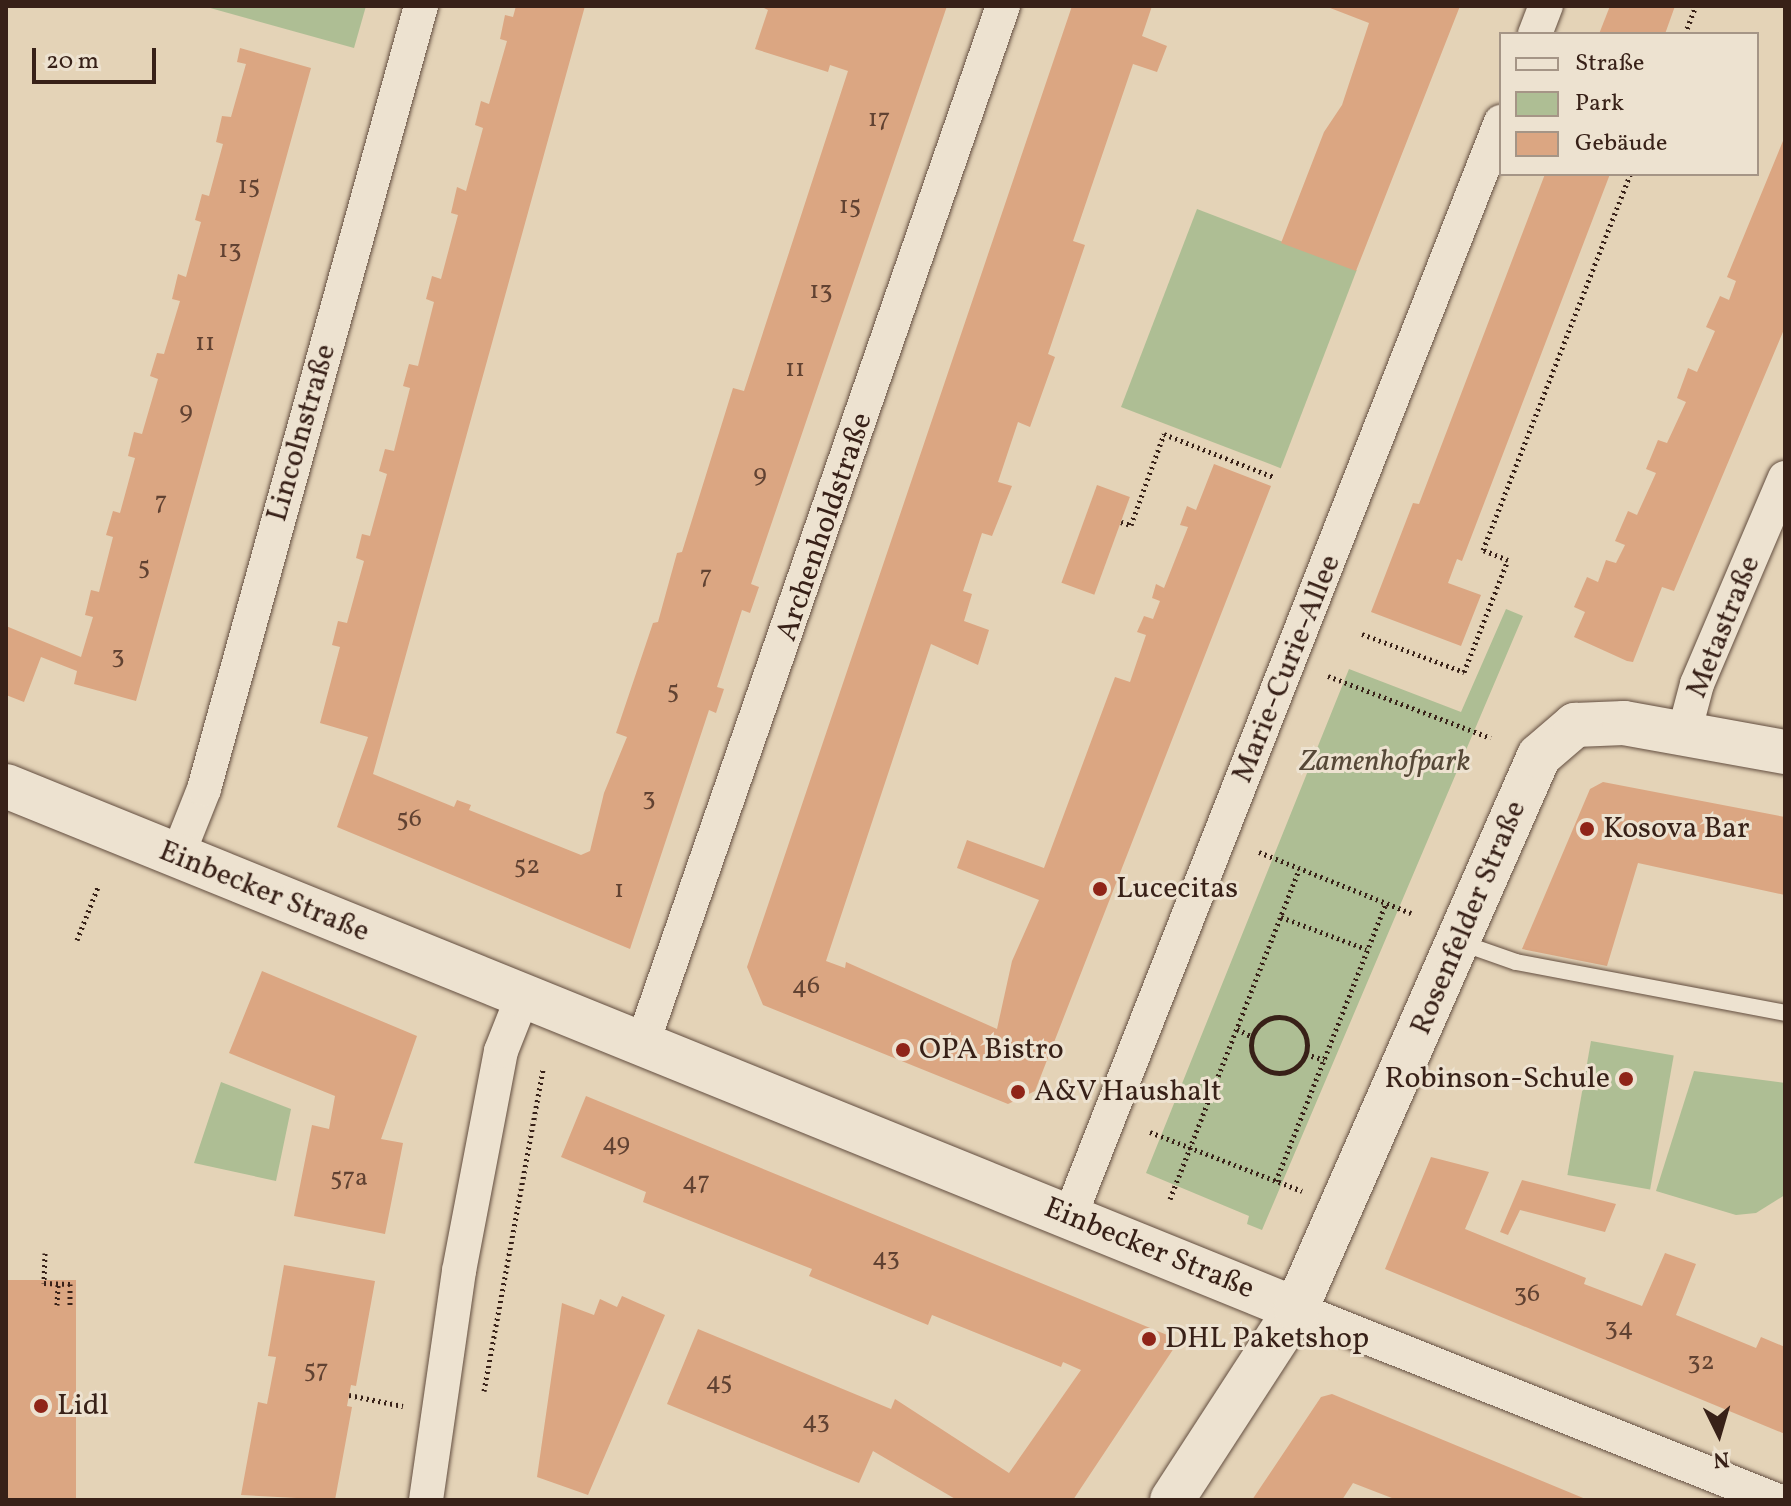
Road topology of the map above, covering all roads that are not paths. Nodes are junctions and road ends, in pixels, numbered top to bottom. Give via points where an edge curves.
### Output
1 (421, 6) edge
2 (1003, 6) edge
3 (1546, 6) edge
4 (1536, 32) edge
5 (1499, 127) edge
6 (1785, 478) edge
7 (1684, 733) junction
8 (1785, 752) edge
9 (6, 786) edge
10 (177, 857) junction
11 (1458, 941) junction
12 (522, 998) junction
13 (1785, 1013) edge
14 (642, 1045) junction
15 (1070, 1216) junction
16 (1296, 1309) junction
17 (426, 1500) edge
18 (1172, 1500) edge
19 (1776, 1500) edge

1 - 10 street, Lincolnstraße via 204,789
2 - 14 street, Archenholdstraße
3 - 4 street
5 - 15 street, Marie-Curie-Allee
6 - 7 street, Metastraße via 1697,684
7 - 8 street
7 - 11 street, Rosenfelder Straße via 1624,723 1575,725 1539,756
9 - 10 street, Einbecker Straße
10 - 12 street, Einbecker Straße
11 - 13 lane via 1516,962
11 - 16 street, Rosenfelder Straße
12 - 14 street, Einbecker Straße
12 - 17 street via 501,1051 459,1271
14 - 15 street, Einbecker Straße
15 - 16 street, Einbecker Straße
16 - 18 street, Rosenfelder Straße
16 - 19 street, Einbecker Straße

